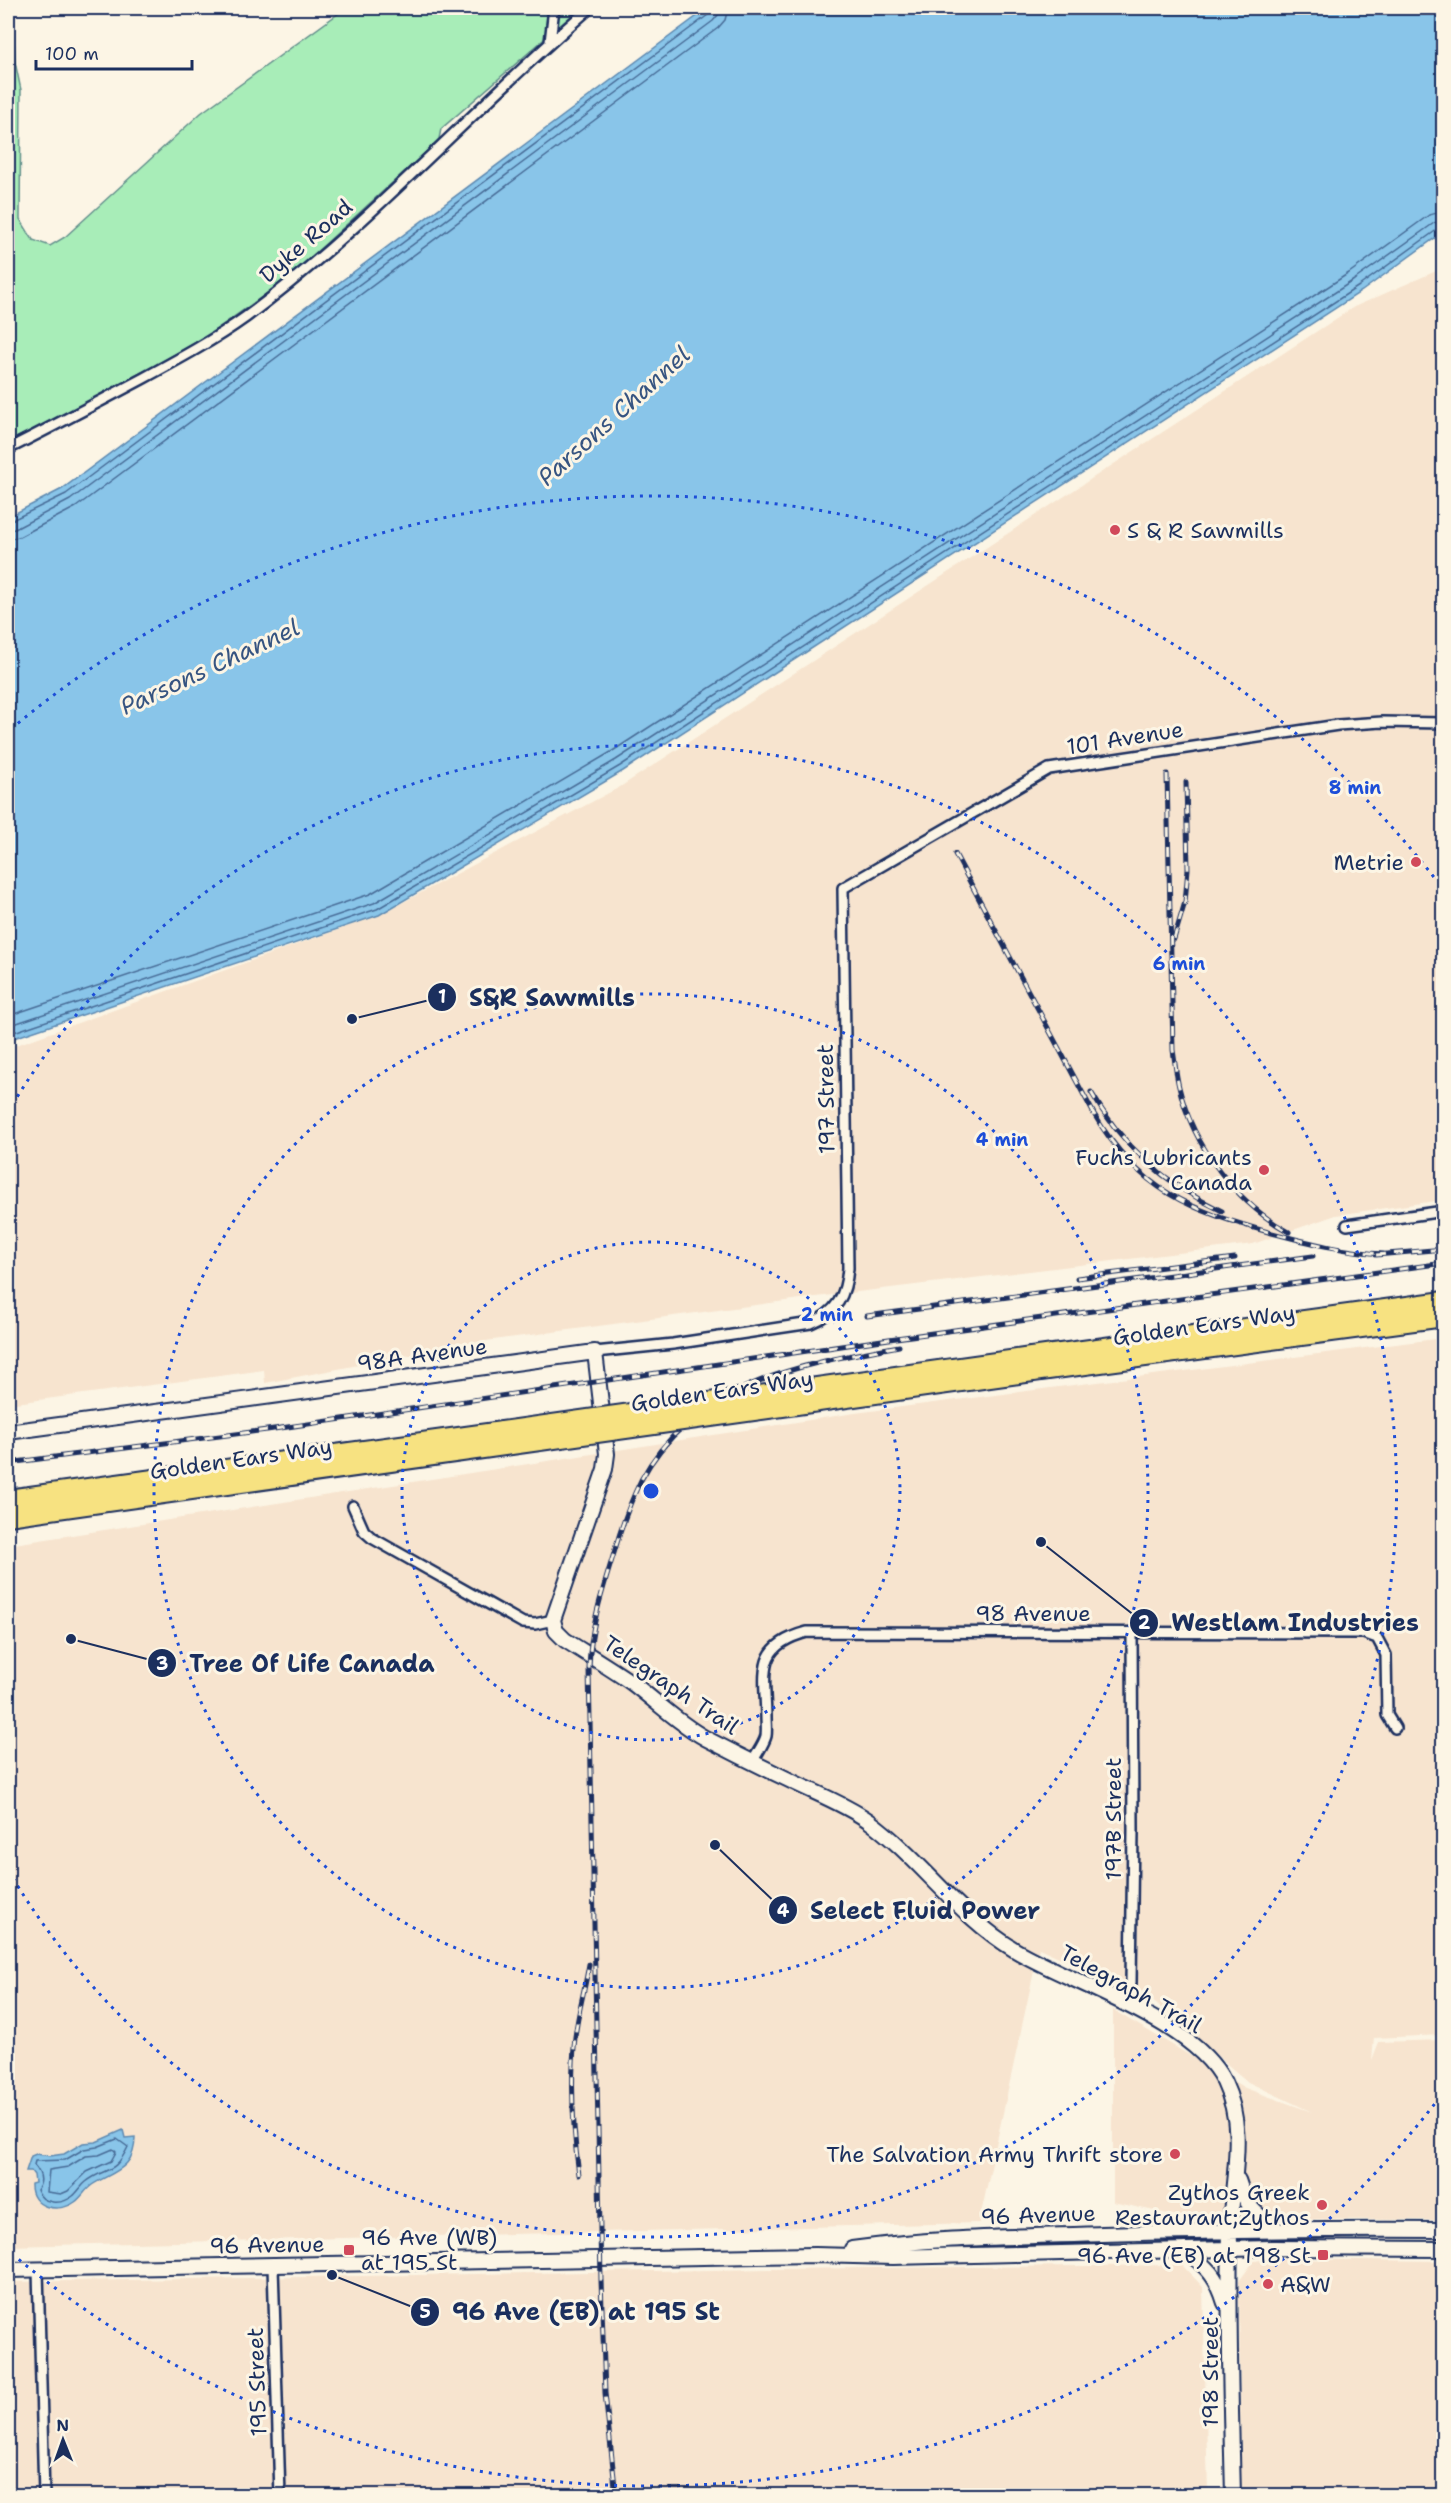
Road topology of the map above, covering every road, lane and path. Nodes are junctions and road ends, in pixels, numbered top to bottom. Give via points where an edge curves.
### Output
1 (554, 8) edge
2 (590, 8) edge
3 (550, 42) junction
4 (8, 449) edge
5 (1443, 723) edge
6 (843, 888) joint
7 (1443, 1211) edge
8 (1347, 1225) dead end
9 (1443, 1301) edge
10 (837, 1307) joint
11 (1443, 1317) edge
12 (595, 1352) junction
13 (1032, 1365) junction
14 (8, 1432) edge
15 (503, 1438) junction
16 (8, 1499) edge
17 (353, 1506) dead end
18 (8, 1516) edge
19 (553, 1620) junction
20 (1132, 1632) junction
21 (1395, 1728) dead end
22 (753, 1761) junction
23 (1125, 2004) junction
24 (1236, 2174) junction
25 (1278, 2230) junction
26 (1443, 2230) edge
27 (1230, 2231) junction
28 (1230, 2249) junction
29 (1443, 2249) edge
30 (1185, 2250) junction
31 (815, 2254) junction
32 (273, 2266) junction
33 (8, 2270) edge
34 (38, 2270) junction
35 (1230, 2320) junction
36 (44, 2496) edge
37 (280, 2496) edge
38 (1233, 2496) edge

1 - 3 street
2 - 3 street, Dyke Road
3 - 4 street, Dyke Road via 356,226 244,318 180,359
5 - 6 street, 101 Avenue via 1338,725 1049,769
6 - 10 street, 197 Street via 848,1268 844,1294
7 - 8 street
9 - 13 highway, Golden Ears Way
10 - 12 street, 98A Avenue via 811,1323
11 - 13 highway, Golden Ears Way
12 - 14 main road, 98A Avenue
12 - 19 main road via 607,1454 605,1469
13 - 15 highway, Golden Ears Way, bridge
15 - 16 highway, Golden Ears Way
15 - 18 highway, Golden Ears Way
17 - 19 street via 364,1532 372,1538 523,1623
19 - 22 main road, Telegraph Trail via 556,1631 565,1640 702,1736
20 - 21 street, 98 Avenue via 1363,1633 1377,1638 1386,1655 1387,1715
20 - 22 street, 98 Avenue via 807,1632 792,1636 775,1646 768,1656 766,1736
20 - 23 street, 197B Street via 1131,1983
22 - 23 main road, Telegraph Trail via 842,1804 870,1822 970,1917 1017,1951
23 - 24 main road, Telegraph Trail via 1191,2043 1218,2071 1234,2108
24 - 25 main road via 1244,2201
24 - 27 main road, Telegraph Trail
25 - 26 main road, 96 Avenue
25 - 27 main road, 96 Avenue
27 - 28 main road, Telegraph Trail
27 - 31 main road, 96 Avenue via 944,2240
28 - 29 main road, 96 Avenue
28 - 30 main road, 96 Avenue
28 - 35 main road, 198 Street
30 - 31 main road, 96 Avenue via 936,2257
30 - 35 main road via 1219,2283
31 - 32 main road, 96 Avenue
32 - 34 main road, 96 Avenue
32 - 37 street, 195 Street
33 - 34 main road, 96 Avenue
34 - 36 street
35 - 38 main road, 198 Street

